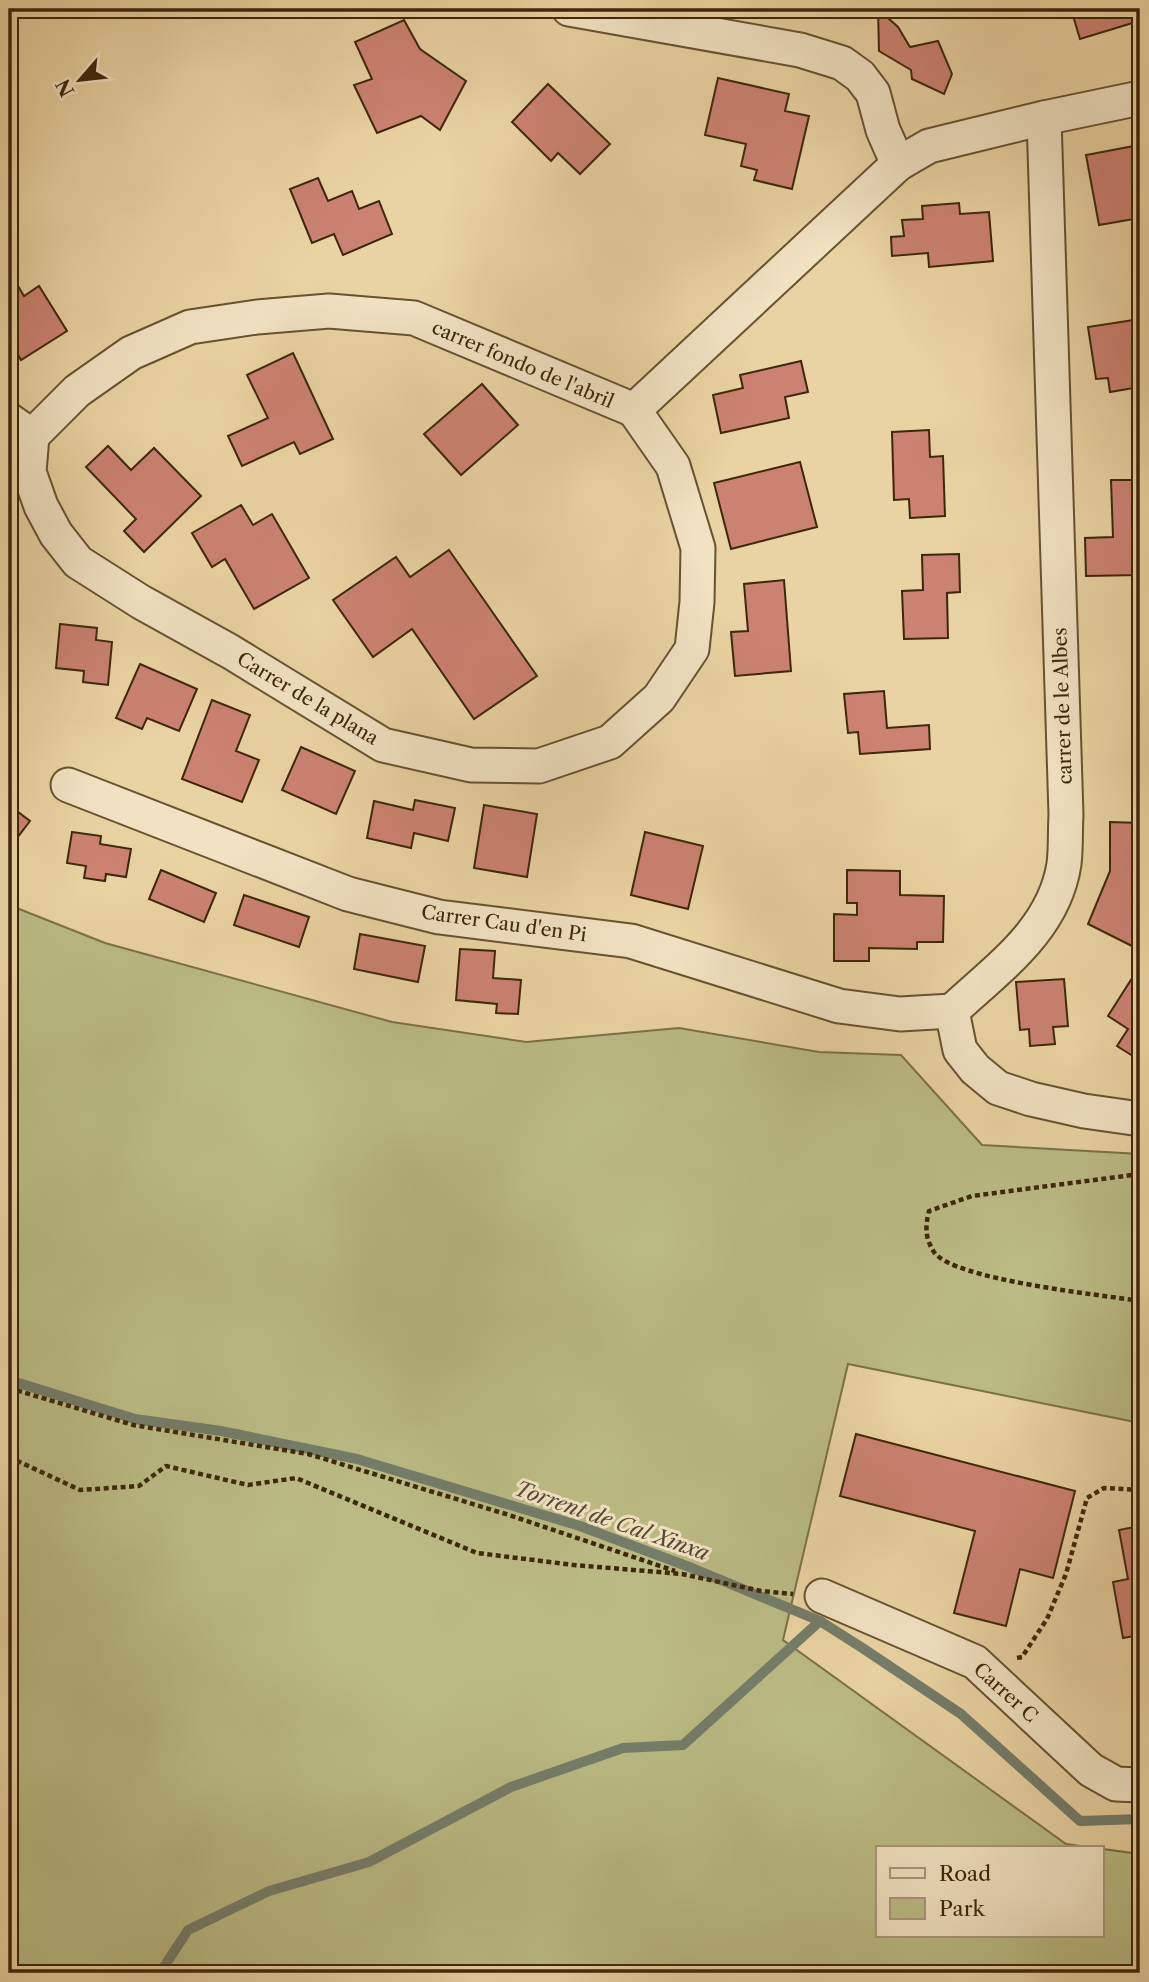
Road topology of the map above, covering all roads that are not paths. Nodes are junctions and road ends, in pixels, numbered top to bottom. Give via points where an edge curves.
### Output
1 (569, 9) edge
2 (1140, 98) edge
3 (1044, 118) junction
4 (898, 164) junction
5 (634, 410) junction
6 (20, 428) edge
7 (68, 785) dead end
8 (952, 1011) junction
9 (1140, 1119) edge
10 (822, 1596) road end
11 (1140, 1785) edge

1 - 4 street via 800,50 842,63 873,93
2 - 3 street, carrer fondo de l'abril
3 - 4 street, carrer fondo de l'abril via 929,146
3 - 8 street, carrer de le Albes via 1064,864 1054,901 1031,938
4 - 5 street, carrer fondo de l'abril
5 - 6 street, carrer fondo de l'abril via 414,318 329,311 190,327 131,353
5 - 6 street, Carrer de la plana via 673,466 698,548 692,649 659,698 610,742 539,766 471,765 383,745 78,562 41,506
7 - 8 street, Carrer Cau d'en Pi via 348,894 439,917 631,941 839,1006 900,1014
8 - 9 street via 960,1050 998,1088 1084,1111
10 - 11 street, Carrer C via 975,1662 1091,1770 1116,1784

